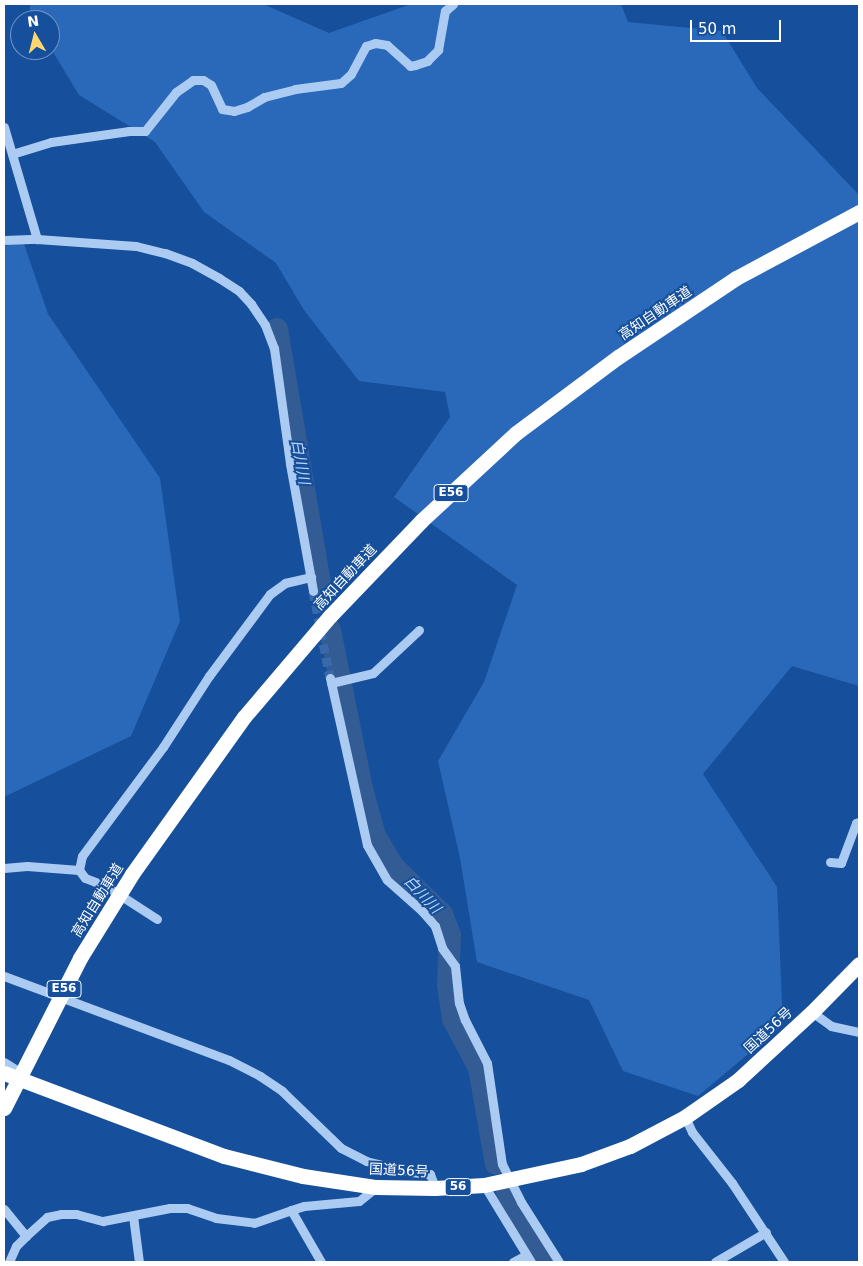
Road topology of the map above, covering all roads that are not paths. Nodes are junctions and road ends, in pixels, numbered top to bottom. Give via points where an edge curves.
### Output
1 (453, 4) edge
2 (4, 127) edge
3 (12, 154) junction
4 (859, 212) edge
5 (37, 239) junction
6 (4, 240) edge
7 (311, 577) junction
8 (313, 590) tunnel mouth
9 (419, 630) dead end
10 (859, 822) edge
11 (830, 862) dead end
12 (4, 868) edge
13 (79, 870) junction
14 (157, 919) dead end
15 (859, 964) edge
16 (4, 976) edge
17 (812, 1012) junction
18 (859, 1032) edge
19 (4, 1062) edge
20 (4, 1073) edge
21 (46, 1088) junction
22 (4, 1108) edge
23 (685, 1117) junction
24 (508, 1180) junction
25 (484, 1185) junction
26 (376, 1187) junction
27 (435, 1188) junction
28 (4, 1209) edge
29 (291, 1210) junction
30 (133, 1216) junction
31 (766, 1232) junction
32 (26, 1236) junction
33 (529, 1258) edge
34 (9, 1262) edge
35 (140, 1262) edge
36 (321, 1262) edge
37 (513, 1262) edge
38 (559, 1262) edge
39 (715, 1262) edge
40 (784, 1262) edge

1 - 3 street via 445,11 438,50 427,61 410,66 387,45 375,43 366,46 351,74 341,83 264,97 247,108 234,111 222,109 210,84 192,80 176,92 146,131 51,142
2 - 3 street
3 - 5 street
4 - 22 highway, 高知自動車道 / E56, bridge via 736,278 618,357 516,433 421,521 330,616 244,717 132,874 80,958
5 - 6 street
5 - 7 street via 136,246 165,253 219,278 251,304 265,325 274,348 290,464
7 - 8 street
7 - 13 street via 285,583 270,594 82,856
9 - 24 street via 374,673 331,681 367,845 387,880 435,926 442,948 455,966 459,1003 487,1063 502,1164
10 - 11 street via 841,863
12 - 13 street via 27,866
13 - 14 street via 85,878 106,886
15 - 17 highway, 国道56号 / 56
16 - 27 street via 229,1060 282,1092 341,1148 366,1161 430,1174
17 - 18 street via 831,1026
17 - 23 highway, 国道56号 / 56 via 738,1080
19 - 21 street
20 - 21 highway, 国道56号 / 56
21 - 26 highway, 国道56号 / 56 via 224,1156 303,1176
23 - 24 highway, 国道56号 / 56 via 630,1146 589,1161
23 - 31 street via 692,1132
24 - 25 highway, 国道56号 / 56
24 - 38 street
25 - 27 highway, 国道56号 / 56
25 - 33 street
26 - 27 highway, 国道56号 / 56
26 - 29 street via 359,1201
28 - 32 street
29 - 30 street via 254,1223 216,1218 187,1208
29 - 36 street
30 - 32 street via 103,1221 61,1214 47,1217
30 - 35 street
31 - 39 street
31 - 40 street
32 - 34 street via 16,1246
33 - 37 street

